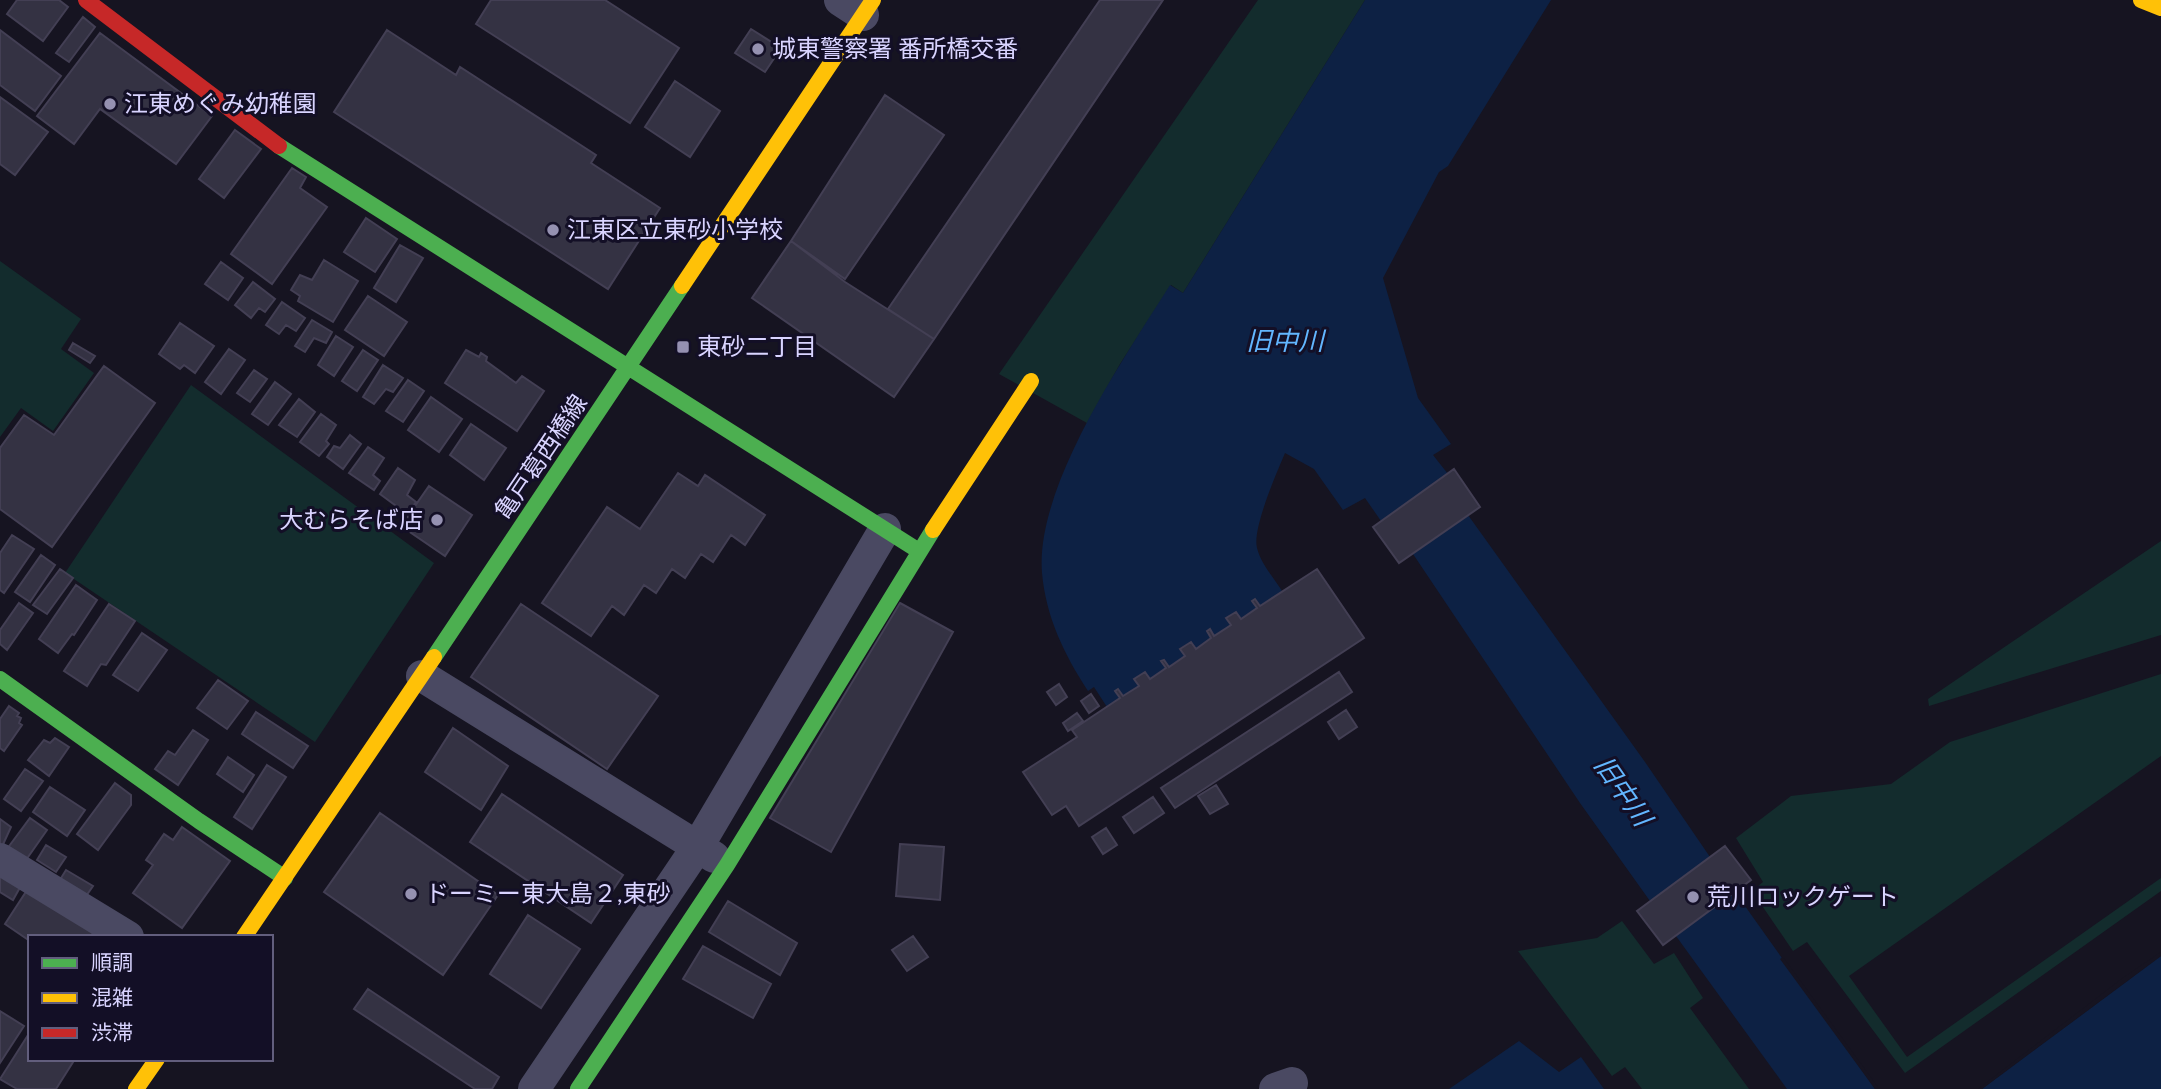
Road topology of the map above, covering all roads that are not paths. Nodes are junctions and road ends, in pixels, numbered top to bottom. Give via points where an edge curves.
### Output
1 (86, 0) edge
2 (2141, 0) edge
3 (859, 5) edge
4 (2161, 8) edge
5 (629, 366) junction
6 (1031, 381) dead end
7 (886, 529) junction
8 (919, 551) junction
9 (422, 676) junction
10 (0, 679) edge
11 (698, 846) junction
12 (0, 859) edge
13 (727, 865) junction
14 (285, 878) junction
15 (125, 935) edge
16 (245, 935) edge
17 (156, 1061) edge
18 (138, 1088) edge
19 (534, 1089) edge
20 (578, 1089) edge

1 - 5 street via 275,143
2 - 4 street
3 - 5 street, 亀戸葛西橋線
5 - 7 street
5 - 9 street, 亀戸葛西橋線
6 - 8 street
7 - 8 street
7 - 11 street
8 - 13 street
9 - 11 street
9 - 14 street, 亀戸葛西橋線
10 - 14 street
11 - 13 street
11 - 19 street
12 - 15 street
13 - 20 street
14 - 16 street, 亀戸葛西橋線
17 - 18 street

